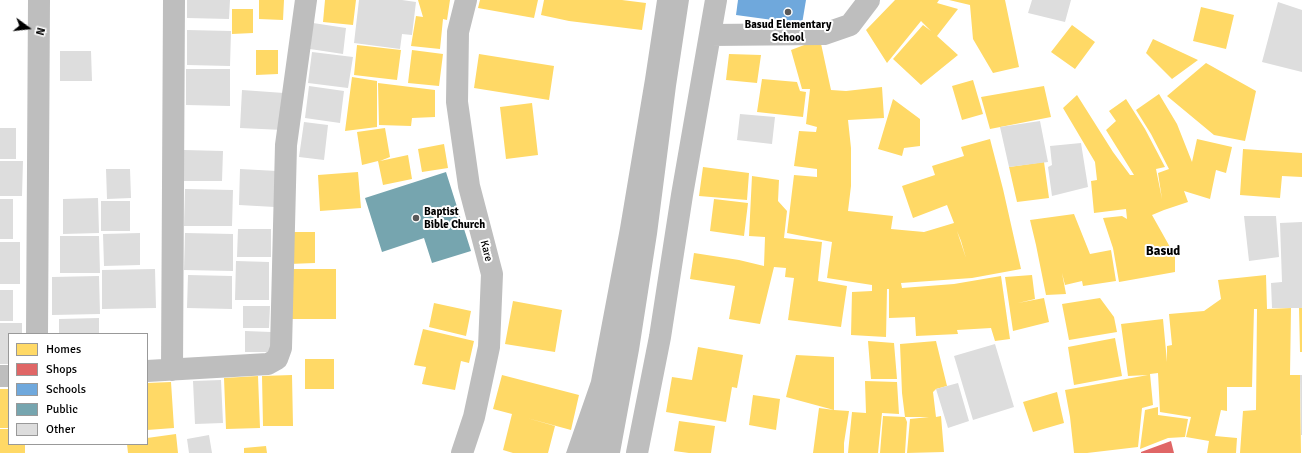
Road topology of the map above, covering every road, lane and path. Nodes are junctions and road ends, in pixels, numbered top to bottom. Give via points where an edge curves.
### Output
1 (39, 0) edge
2 (174, 0) edge
3 (306, 0) edge
4 (466, 0) edge
5 (716, 0) edge
6 (869, 0) edge
7 (710, 35) junction
8 (36, 333) edge
9 (172, 370) junction
10 (148, 371) edge
11 (462, 453) edge
12 (637, 453) edge

1 - 8 street
2 - 9 street
3 - 9 street via 286,145 281,348 277,359 268,364
4 - 11 street, Kare via 458,32 457,102 469,186 492,274 489,346 474,417
5 - 7 street
6 - 7 street via 850,25 824,34
7 - 12 street via 660,337
9 - 10 street

